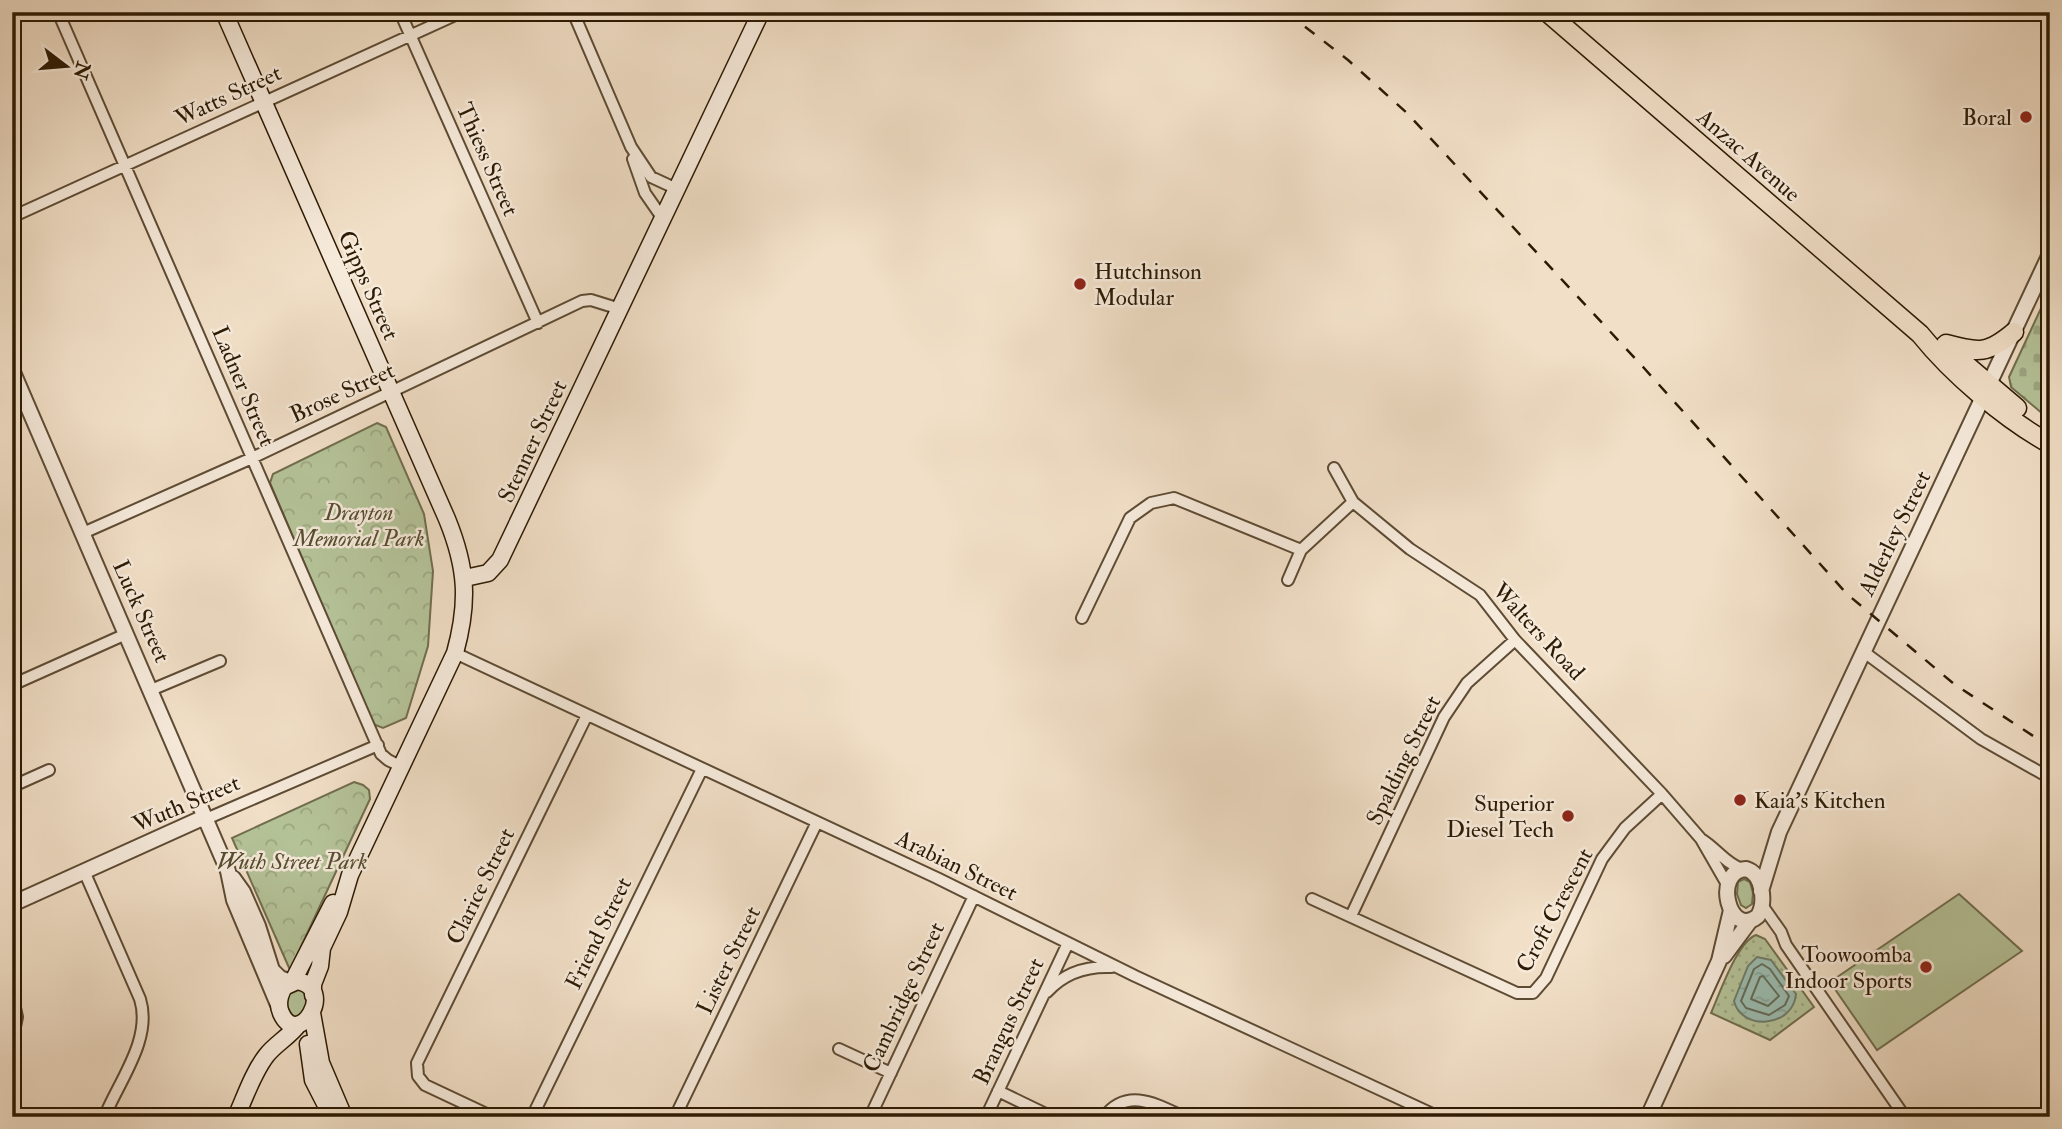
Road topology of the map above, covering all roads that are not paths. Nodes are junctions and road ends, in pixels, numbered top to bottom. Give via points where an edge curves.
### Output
1 (58, 12) edge
2 (225, 12) edge
3 (400, 12) edge
4 (462, 12) edge
5 (573, 12) edge
6 (761, 12) edge
7 (1547, 12) edge
8 (411, 36) junction
9 (263, 101) junction
10 (631, 147) junction
11 (126, 167) junction
12 (677, 189) junction
13 (12, 217) edge
14 (663, 219) junction
15 (2050, 254) edge
16 (620, 309) junction
17 (538, 323) junction
18 (2014, 332) junction
19 (1928, 337) junction
20 (12, 370) edge
21 (1987, 390) junction
22 (392, 392) junction
23 (2050, 444) edge
24 (252, 458) junction
25 (1334, 468) dead end
26 (1353, 502) junction
27 (83, 533) junction
28 (1301, 550) junction
29 (465, 578) junction
30 (1288, 580) dead end
31 (1082, 618) dead end
32 (126, 634) junction
33 (1515, 639) junction
34 (1864, 652) junction
35 (456, 653) junction
36 (220, 662) dead end
37 (12, 685) edge
38 (151, 690) junction
39 (587, 715) junction
40 (378, 745) junction
41 (402, 767) junction
42 (702, 769) junction
43 (49, 770) dead end
44 (2050, 778) edge
45 (12, 783) edge
46 (1662, 793) junction
47 (206, 819) junction
48 (817, 822) junction
49 (1779, 832) junction
50 (1701, 839) junction
51 (1744, 869) junction
52 (228, 871) junction
53 (84, 872) junction
54 (350, 875) junction
55 (1728, 886) junction
56 (974, 896) junction
57 (1761, 898) junction
58 (1312, 899) dead end
59 (12, 904) edge
60 (1731, 910) junction
61 (1351, 916) junction
62 (1752, 921) junction
63 (1068, 943) junction
64 (1786, 945) junction
65 (1720, 961) junction
66 (1121, 969) junction
67 (292, 981) junction
68 (12, 994) edge
69 (313, 995) junction
70 (1040, 1002) junction
71 (280, 1008) junction
72 (304, 1021) junction
73 (12, 1041) edge
74 (276, 1045) junction
75 (839, 1049) dead end
76 (309, 1058) junction
77 (260, 1064) junction
78 (891, 1073) junction
79 (998, 1091) junction
80 (1414, 1112) edge
81 (105, 1115) edge
82 (236, 1117) edge
83 (332, 1117) edge
84 (344, 1117) edge
85 (493, 1117) edge
86 (532, 1117) edge
87 (675, 1117) edge
88 (870, 1117) edge
89 (986, 1117) edge
90 (1052, 1117) edge
91 (1104, 1117) edge
92 (1184, 1117) edge
93 (1438, 1117) edge
94 (1648, 1117) edge
95 (1905, 1117) edge

1 - 11 street, Ladner Street
2 - 9 main road, Gipps Street
3 - 8 street, Thiess Street
4 - 8 street, Watts Street
5 - 10 street
6 - 12 main road, Stenner Street
7 - 19 highway, Anzac Avenue
8 - 9 street, Watts Street
8 - 17 street, Thiess Street
9 - 11 street, Watts Street
9 - 22 main road, Gipps Street
10 - 12 street via 651,177
10 - 14 street via 645,193
11 - 13 street, Watts Street
11 - 24 street, Ladner Street
12 - 14 main road, Stenner Street
14 - 16 main road, Stenner Street
15 - 18 street, Alderley Street
16 - 17 street, Brose Street via 582,301
16 - 29 main road, Stenner Street via 500,560 488,573
17 - 22 street, Brose Street
18 - 19 highway via 1997,346 1980,351
18 - 21 street, Alderley Street
19 - 21 highway, Anzac Avenue via 1935,352
20 - 27 street, Luck Street
21 - 23 highway, Anzac Avenue via 2032,421
21 - 34 street, Alderley Street
22 - 24 street, Brose Street
22 - 29 main road, Gipps Street via 455,538
24 - 27 street, Brose Street
24 - 40 street, Ladner Street
25 - 26 street, Walters Road
26 - 28 street
26 - 33 street, Walters Road via 1480,595
27 - 32 street, Luck Street
28 - 30 street
28 - 31 street via 1174,498 1151,503 1130,518
29 - 35 main road
32 - 37 street
32 - 38 street, Luck Street
33 - 46 street, Walters Road
33 - 61 street, Spalding Street via 1467,683 1444,717
34 - 44 street via 1981,739
34 - 49 street, Alderley Street
35 - 39 street, Arabian Street
35 - 41 main road
36 - 38 street
38 - 47 street, Luck Street
39 - 42 street, Arabian Street
39 - 85 street, Clarice Street via 416,1068 425,1085
40 - 41 street, Ladner Street via 381,754
40 - 47 street, Wuth Street
41 - 54 main road
42 - 48 street, Arabian Street
42 - 86 street, Friend Street
43 - 45 street
46 - 50 street, Walters Road
46 - 61 street, Croft Crescent via 1601,859 1546,978 1532,993 1517,993
47 - 52 street, Luck Street
47 - 53 street, Wuth Street
48 - 56 street, Arabian Street
48 - 87 street, Lister Street
49 - 51 street, Alderley Street via 1761,859
49 - 57 street, Alderley Street
50 - 51 street, Walters Road
50 - 55 street, Walters Road
51 - 55 street via 1731,874
51 - 57 street via 1756,875
52 - 67 street, Luck Street via 248,904 272,970
52 - 71 street, Luck Street via 234,900
53 - 59 street, Wuth Street
53 - 81 street via 144,1015 140,1040
54 - 67 main road
54 - 69 main road via 323,948
55 - 60 street
56 - 63 street, Arabian Street
56 - 78 street, Cambridge Street
57 - 62 street via 1760,914
57 - 64 street
58 - 61 street, Croft Crescent
60 - 62 street via 1738,920
60 - 65 street
62 - 64 street via 1768,927
62 - 65 street
63 - 66 street, Arabian Street
63 - 70 street, Brangus Street
64 - 95 street
65 - 94 street
66 - 70 street via 1101,967 1072,973
66 - 80 street, Arabian Street
67 - 69 main road via 303,981
67 - 71 main road via 282,992
68 - 73 street via 18,1017
69 - 72 main road
70 - 79 street, Brangus Street
71 - 72 main road via 286,1020
71 - 77 main road
72 - 74 main road
72 - 76 main road
72 - 84 main road
74 - 76 main road via 298,1047
74 - 77 main road
75 - 78 street
76 - 83 main road via 313,1080
77 - 82 main road
78 - 88 street, Cambridge Street
79 - 89 street, Brangus Street
79 - 90 street
80 - 93 street, Arabian Street
91 - 92 street via 1120,1103 1140,1099

